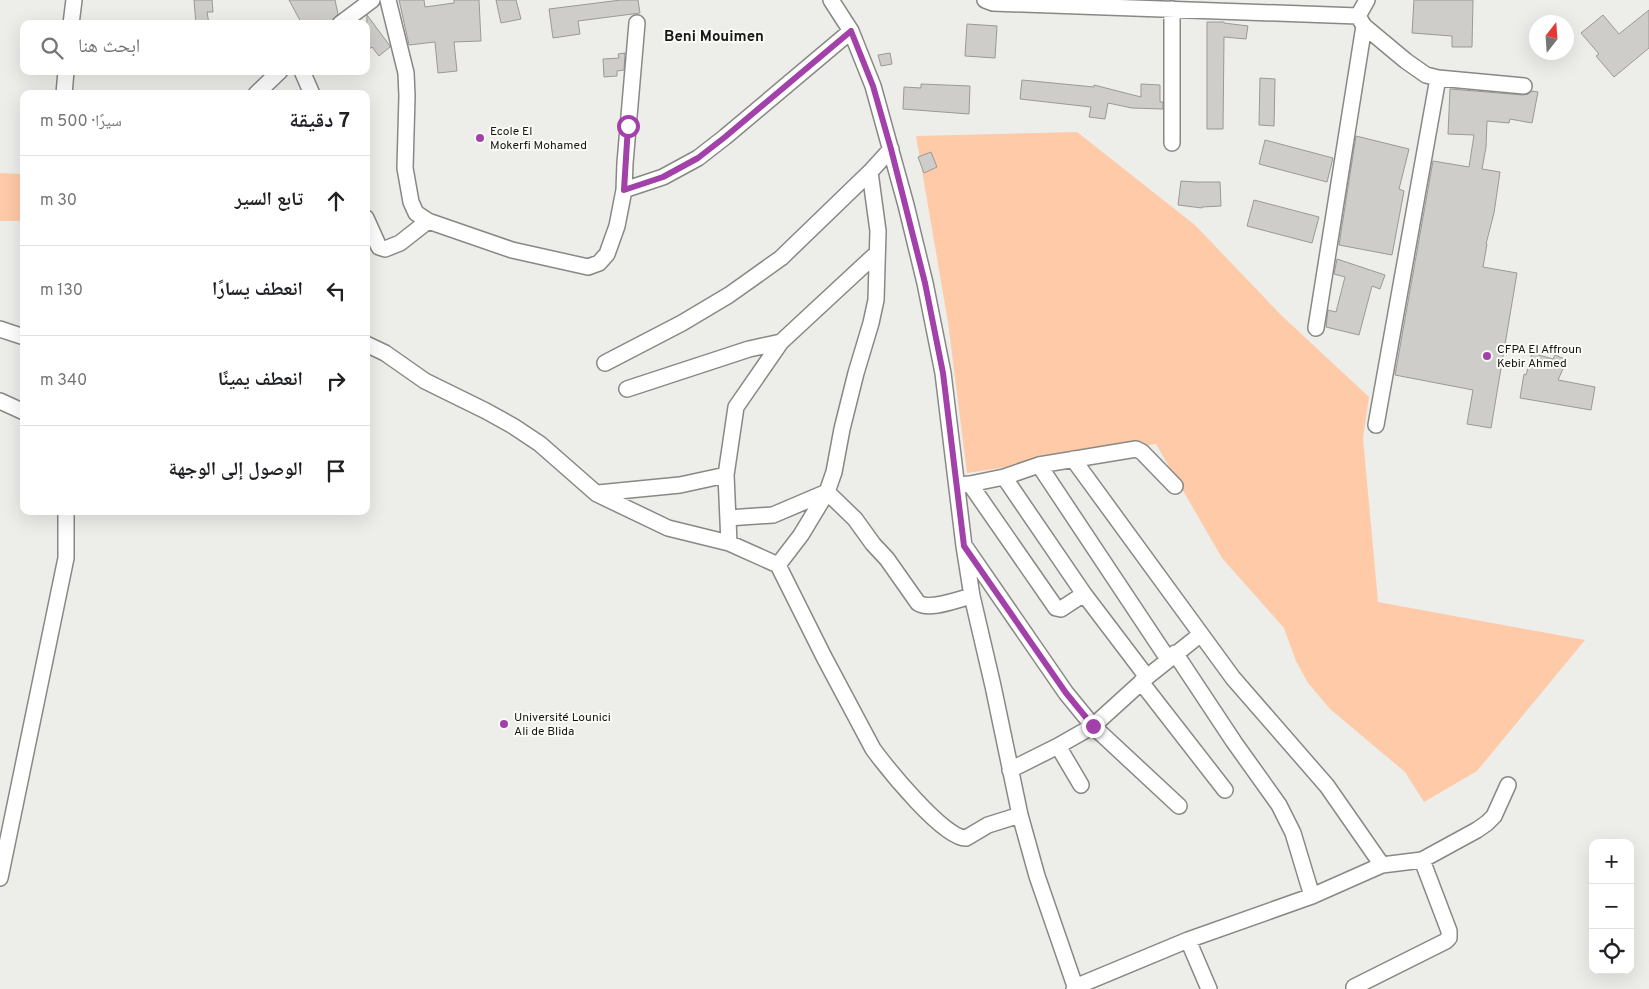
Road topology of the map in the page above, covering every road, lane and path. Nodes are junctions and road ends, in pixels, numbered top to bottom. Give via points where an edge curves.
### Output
1 (74, 0) edge
2 (372, 0) edge
3 (388, 0) edge
4 (831, 0) edge
5 (985, 0) edge
6 (1367, 0) edge
7 (1172, 9) junction
8 (72, 20) edge
9 (345, 20) edge
10 (1361, 21) junction
11 (637, 23) dead end
12 (851, 31) junction
13 (66, 75) edge
14 (276, 75) edge
15 (304, 75) edge
16 (1438, 78) junction
17 (1524, 86) dead end
18 (64, 90) edge
19 (260, 90) edge
20 (310, 90) edge
21 (1172, 143) dead end
22 (891, 149) junction
23 (870, 172) junction
24 (624, 190) junction
25 (428, 221) junction
26 (370, 227) edge
27 (877, 253) junction
28 (1316, 328) dead end
29 (0, 329) edge
30 (20, 336) edge
31 (781, 342) junction
32 (370, 346) edge
33 (605, 363) dead end
34 (627, 389) dead end
35 (0, 401) edge
36 (20, 410) edge
37 (1376, 425) dead end
38 (1073, 459) junction
39 (1039, 466) junction
40 (726, 475) junction
41 (1004, 477) junction
42 (964, 485) junction
43 (1176, 486) dead end
44 (827, 492) junction
45 (597, 494) junction
46 (66, 515) edge
47 (728, 518) junction
48 (729, 543) junction
49 (964, 546) junction
50 (778, 565) junction
51 (1084, 594) junction
52 (972, 596) junction
53 (1201, 634) junction
54 (1172, 656) junction
55 (1144, 679) junction
56 (1093, 726) junction
57 (1058, 746) junction
58 (1010, 770) junction
59 (1081, 785) dead end
60 (1508, 785) dead end
61 (1225, 790) dead end
62 (1179, 806) dead end
63 (1020, 815) junction
64 (1422, 860) junction
65 (1382, 865) junction
66 (0, 878) edge
67 (1312, 896) junction
68 (1188, 940) junction
69 (1354, 987) dead end
70 (1075, 988) edge
71 (1209, 989) edge

1 - 8 street
2 - 9 street
3 - 25 street via 406,74 404,168 411,202 416,213
4 - 12 street
5 - 7 street via 993,3
6 - 10 street
7 - 10 street
7 - 21 street
10 - 16 street via 1426,76
10 - 28 street
11 - 24 street
12 - 22 street via 873,86
12 - 24 street via 698,158 663,177
13 - 18 street
14 - 19 street
15 - 20 street
16 - 17 street
16 - 37 street
22 - 23 street
22 - 42 street via 925,283
23 - 27 street via 878,231
23 - 33 street via 781,258 682,323
24 - 25 street via 608,254 599,263 588,267 512,250
25 - 26 street via 400,243 385,249 379,247
27 - 31 street
27 - 44 street via 876,300
29 - 30 street
31 - 34 street via 749,349
31 - 40 street via 736,407
32 - 45 street via 540,444
35 - 36 street
38 - 39 street
38 - 43 street via 1136,449
38 - 53 street
39 - 41 street
39 - 54 street
40 - 45 street via 680,485
40 - 47 street
41 - 42 street
41 - 51 street
42 - 49 street
42 - 51 street via 1056,608 1061,609
44 - 47 street via 773,514
44 - 50 street
44 - 52 street via 855,519 922,606
45 - 48 street via 668,528
46 - 66 street via 66,558
47 - 48 street
48 - 50 street
49 - 52 street
49 - 56 street via 1066,693
50 - 63 street via 873,749 929,814 963,838 988,825
51 - 55 street
52 - 58 street
53 - 54 street
53 - 65 street via 1233,678 1327,786
54 - 55 street
54 - 67 street via 1279,806 1293,833
55 - 56 street
55 - 61 street
56 - 57 street
56 - 62 street
57 - 58 street
57 - 59 street
58 - 63 street
60 - 64 street via 1494,816 1487,823
63 - 70 street
64 - 65 street
64 - 69 street via 1449,930 1449,938
65 - 67 street
67 - 68 street
68 - 70 street
68 - 71 street

